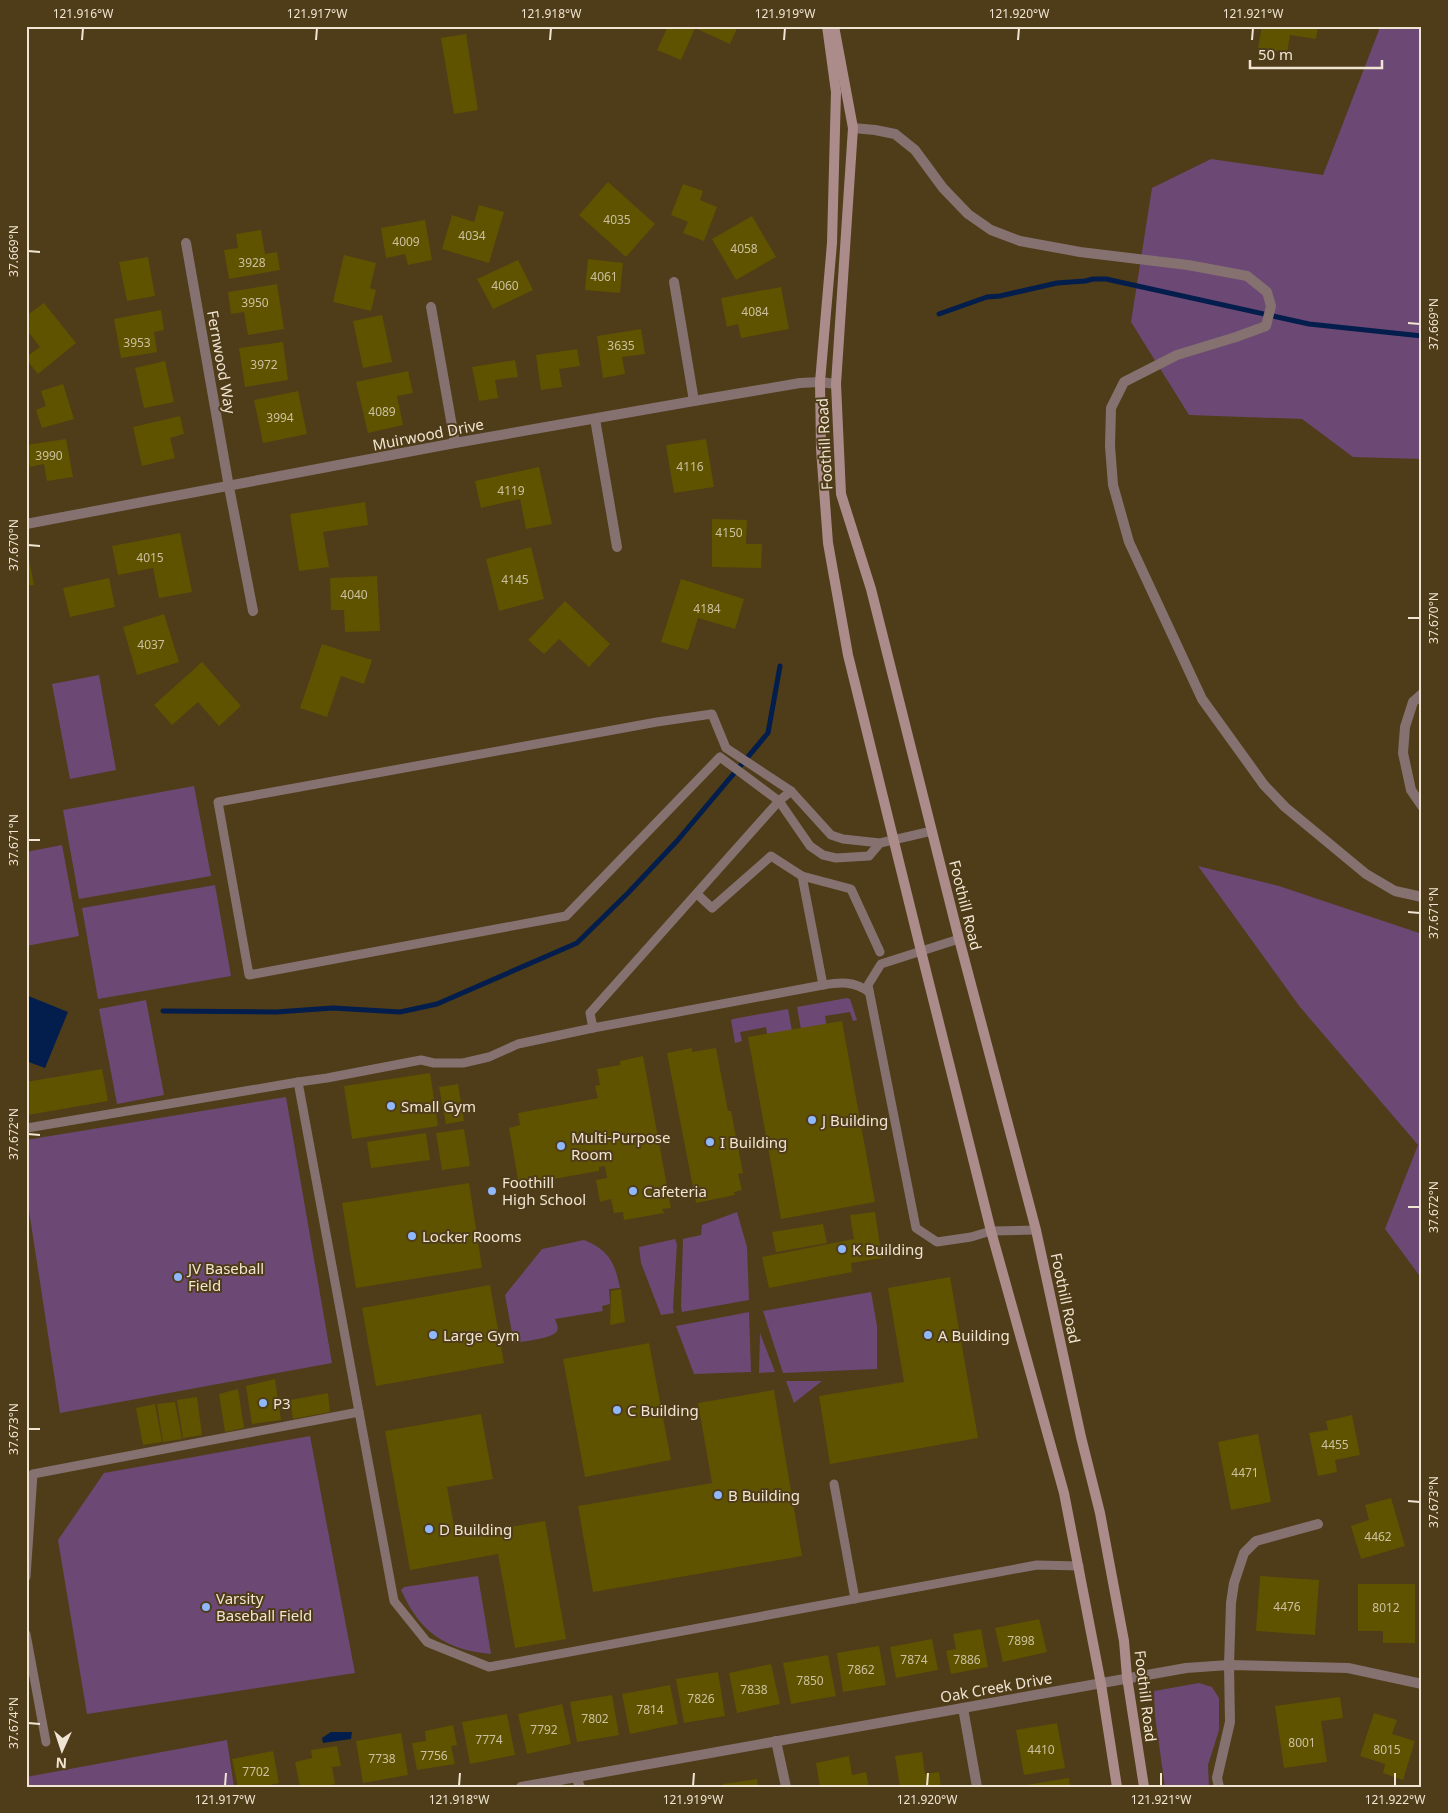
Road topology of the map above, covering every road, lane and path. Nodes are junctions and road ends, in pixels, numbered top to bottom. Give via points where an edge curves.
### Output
1 (827, 26) edge
2 (834, 26) edge
3 (853, 128) junction
4 (186, 243) dead end
5 (674, 282) dead end
6 (431, 307) dead end
7 (820, 382) junction
8 (836, 384) junction
9 (694, 401) junction
10 (595, 419) junction
11 (455, 443) junction
12 (229, 487) junction
13 (26, 524) edge
14 (617, 547) dead end
15 (253, 611) dead end
16 (1422, 694) edge
17 (791, 791) junction
18 (779, 802) junction
19 (1422, 806) edge
20 (932, 831) junction
21 (894, 840) junction
22 (880, 843) junction
23 (802, 876) junction
24 (697, 894) junction
25 (1422, 897) edge
26 (959, 939) junction
27 (921, 951) junction
28 (880, 952) dead end
29 (823, 985) junction
30 (869, 992) junction
31 (593, 1028) junction
32 (298, 1082) junction
33 (27, 1128) edge
34 (1036, 1230) junction
35 (991, 1231) junction
36 (359, 1412) junction
37 (834, 1484) dead end
38 (1318, 1524) dead end
39 (1079, 1566) junction
40 (26, 1577) edge
41 (856, 1599) junction
42 (26, 1634) edge
43 (1229, 1665) junction
44 (1127, 1678) junction
45 (1101, 1684) junction
46 (1422, 1684) edge
47 (963, 1708) junction
48 (46, 1742) dead end
49 (776, 1742) junction
50 (578, 1782) edge
51 (521, 1787) edge
52 (786, 1787) edge
53 (977, 1787) edge
54 (1118, 1787) edge
55 (1144, 1787) edge
56 (1219, 1787) edge

1 - 7 main road, Foothill Road via 836,92 832,243
2 - 3 main road, Foothill Road
3 - 8 main road, Foothill Road
3 - 25 street via 895,134 916,150 943,188 968,214 991,230 1020,241 1080,252 1247,276 1267,292 1271,306 1266,326 1177,355 1124,382 1111,408 1113,485 1129,542 1202,699 1264,785 1285,807 1366,874 1395,892
4 - 12 street, Fernwood Way
5 - 9 street
6 - 11 street
7 - 8 street, Muirwood Drive
7 - 9 street, Muirwood Drive
7 - 21 main road, Foothill Road via 828,543 848,655
8 - 20 main road, Foothill Road via 840,494 871,589
9 - 10 street, Muirwood Drive
10 - 11 street, Muirwood Drive
10 - 14 street
11 - 12 street, Muirwood Drive
12 - 13 street, Muirwood Drive
12 - 15 street, Fernwood Way
16 - 19 street via 1413,702 1405,727 1403,753 1411,790
17 - 18 lane
17 - 18 lane via 726,748 712,714 218,802 249,975 566,916 720,757
17 - 22 lane via 831,835
18 - 22 lane via 810,846 823,855 836,858 869,856
18 - 24 lane
20 - 21 lane
20 - 26 main road, Foothill Road
21 - 22 lane
21 - 27 main road, Foothill Road
23 - 24 lane via 771,856 712,908
23 - 28 lane via 851,890
23 - 29 lane
24 - 31 lane via 590,1013
26 - 27 lane
26 - 34 main road, Foothill Road
27 - 30 lane via 881,964 868,985
27 - 35 main road, Foothill Road
29 - 30 lane via 848,983
29 - 31 lane
30 - 35 lane via 916,1228 937,1242
31 - 32 lane via 518,1044 463,1063 421,1060
32 - 33 lane
32 - 36 lane
34 - 35 lane
34 - 44 main road, Foothill Road via 1100,1513 1124,1641
35 - 39 main road, Foothill Road via 1064,1493
36 - 40 lane via 33,1474
36 - 41 lane via 394,1601 427,1642 488,1667
37 - 41 lane
38 - 43 street via 1256,1541 1244,1553 1230,1603
39 - 41 lane via 1037,1565
39 - 45 main road, Foothill Road
42 - 48 lane
43 - 44 street, Oak Creek Drive
43 - 46 street, Oak Creek Drive via 1348,1668
43 - 56 street via 1230,1722 1217,1778
44 - 45 street, Oak Creek Drive
44 - 55 main road, Foothill Road
45 - 47 street, Oak Creek Drive
45 - 54 main road, Foothill Road
47 - 49 street, Oak Creek Drive
47 - 53 street
49 - 50 street, Oak Creek Drive
49 - 52 street
50 - 51 street, Oak Creek Drive

